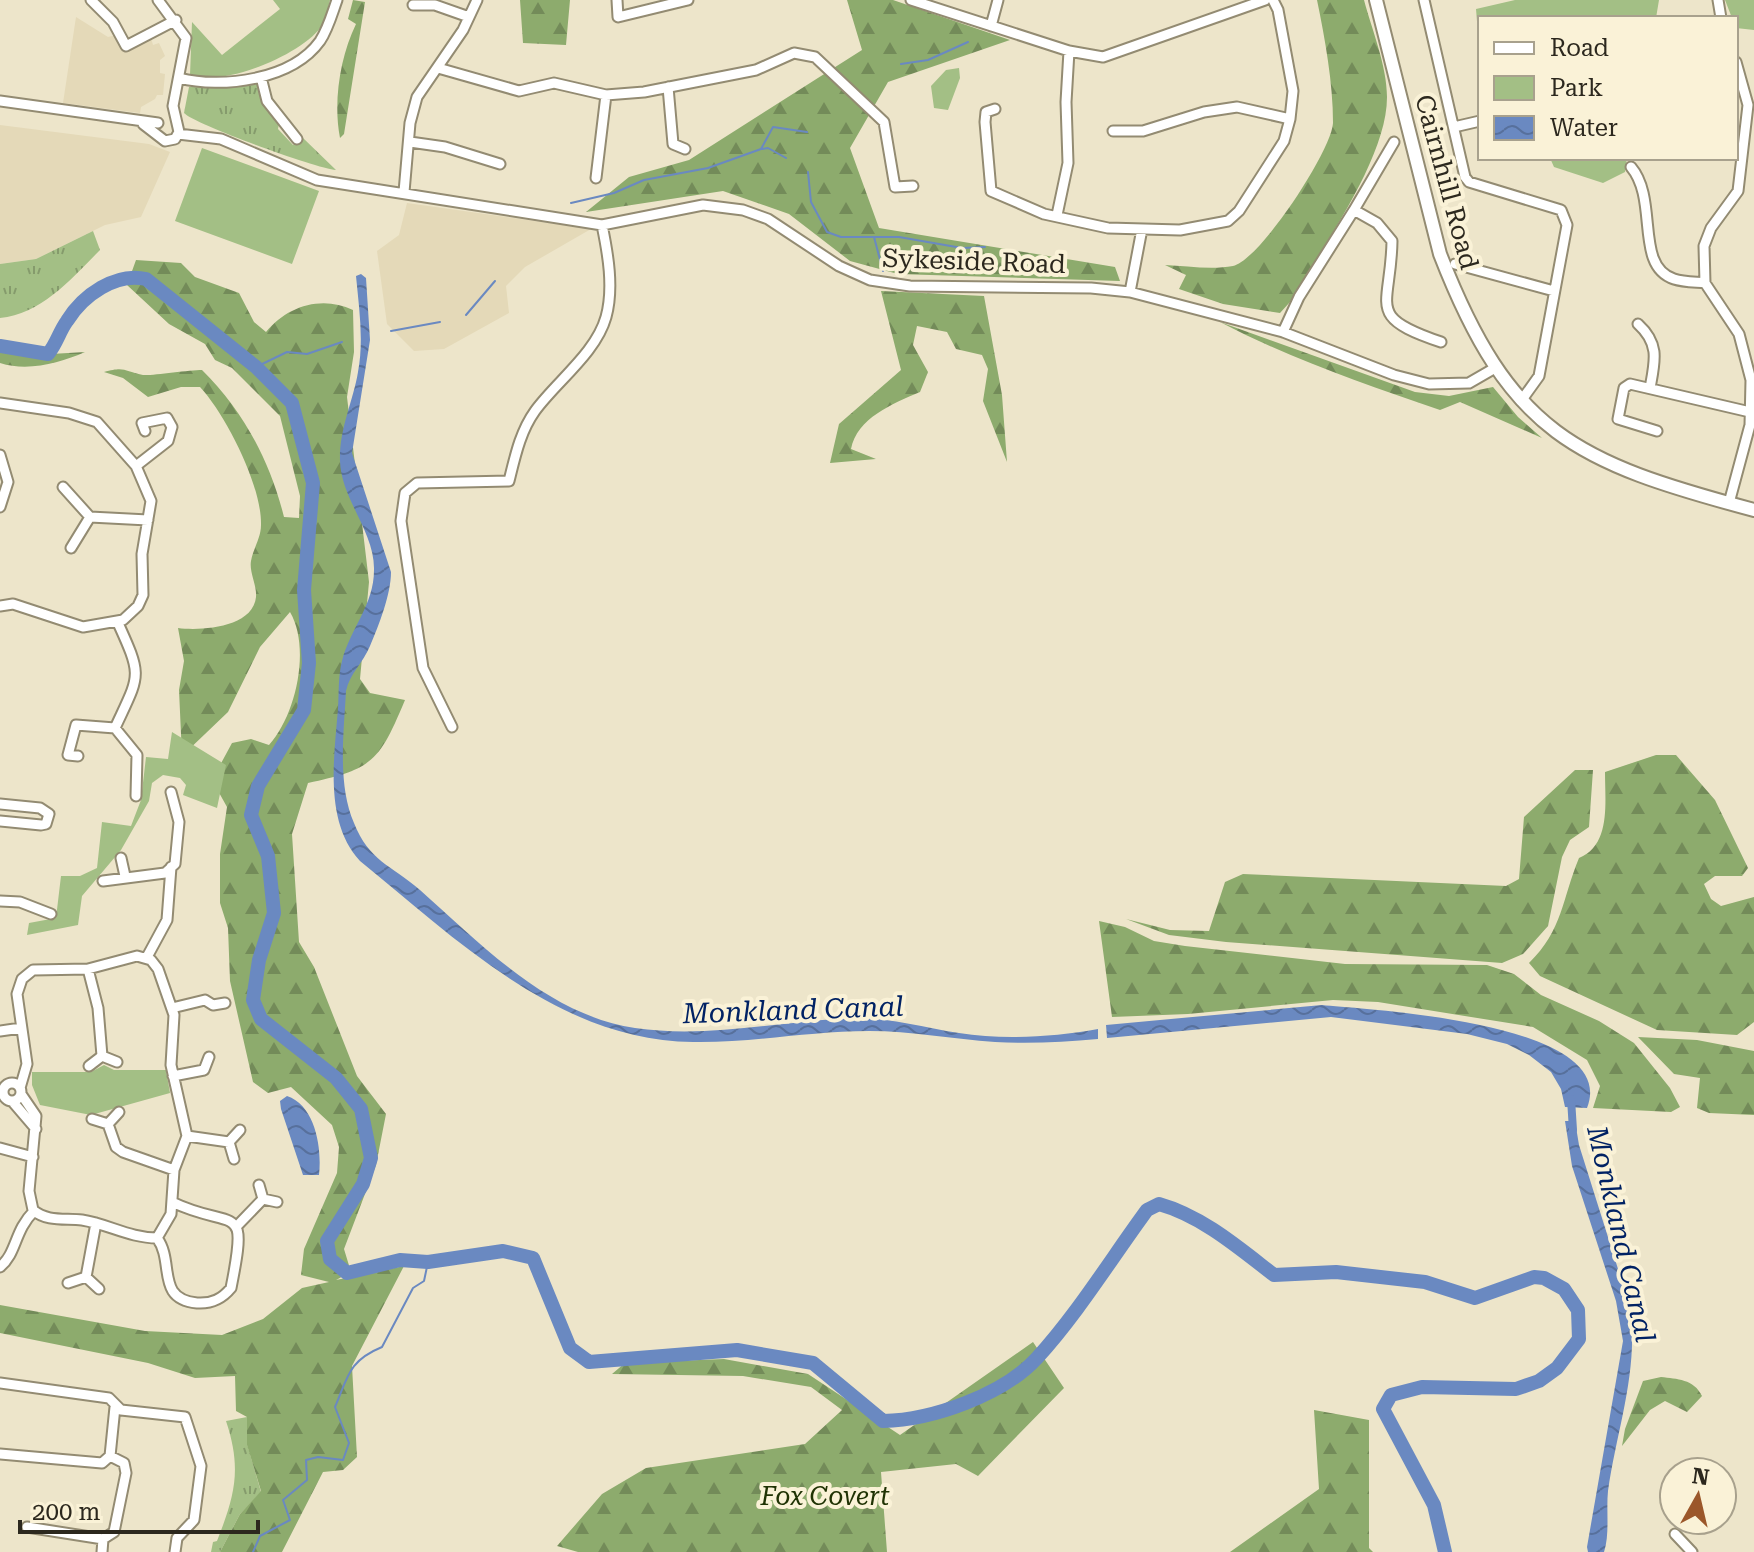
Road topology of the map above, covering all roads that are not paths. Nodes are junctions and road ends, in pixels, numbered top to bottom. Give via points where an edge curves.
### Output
1 (91, 0) edge
2 (158, 0) edge
3 (337, 0) edge
4 (477, 0) edge
5 (617, 0) edge
6 (687, 0) edge
7 (911, 0) edge
8 (998, 0) edge
9 (1265, 0) edge
10 (1273, 0) edge
11 (1376, 0) edge
12 (1424, 0) edge
13 (1705, 0) edge
14 (1718, 1) edge
15 (413, 5) dead end
16 (469, 17) junction
17 (176, 20) junction
18 (991, 26) junction
19 (1069, 51) junction
20 (438, 68) junction
21 (1738, 69) edge
22 (261, 77) junction
23 (179, 78) junction
24 (668, 87) junction
25 (606, 95) junction
26 (0, 101) edge
27 (1738, 105) edge
28 (1748, 105) junction
29 (995, 109) dead end
30 (1290, 119) junction
31 (1478, 121) edge
32 (168, 126) junction
33 (1454, 127) junction
34 (1113, 131) dead end
35 (297, 139) dead end
36 (410, 142) junction
37 (1394, 142) dead end
38 (685, 149) dead end
39 (500, 164) dead end
40 (1631, 167) dead end
41 (596, 178) dead end
42 (913, 186) dead end
43 (404, 192) junction
44 (1354, 210) junction
45 (1057, 215) junction
46 (602, 225) junction
47 (1142, 229) junction
48 (1455, 264) dead end
49 (1705, 283) junction
50 (1554, 291) junction
51 (1130, 292) junction
52 (1638, 324) dead end
53 (1283, 332) junction
54 (1441, 342) dead end
55 (1495, 368) junction
56 (1650, 388) junction
57 (1521, 401) junction
58 (0, 404) edge
59 (1750, 412) junction
60 (145, 431) dead end
61 (1657, 431) dead end
62 (1743, 453) junction
63 (0, 455) edge
64 (1754, 456) edge
65 (136, 466) junction
66 (63, 487) dead end
67 (1729, 503) junction
68 (0, 507) edge
69 (1754, 510) edge
70 (90, 517) junction
71 (148, 520) junction
72 (71, 548) dead end
73 (0, 606) edge
74 (118, 623) junction
75 (452, 727) dead end
76 (115, 728) junction
77 (78, 756) dead end
78 (171, 792) dead end
79 (136, 796) dead end
80 (0, 804) edge
81 (0, 821) edge
82 (121, 858) dead end
83 (171, 867) junction
84 (125, 876) junction
85 (103, 881) dead end
86 (0, 901) edge
87 (51, 914) dead end
88 (147, 957) junction
89 (88, 969) junction
90 (225, 1003) dead end
91 (172, 1008) junction
92 (21, 1028) junction
93 (0, 1031) edge
94 (102, 1056) junction
95 (209, 1057) dead end
96 (117, 1062) dead end
97 (89, 1066) dead end
98 (173, 1076) junction
99 (16, 1092) junction
100 (2, 1093) edge
101 (119, 1112) dead end
102 (92, 1119) dead end
103 (108, 1124) junction
104 (240, 1130) dead end
105 (187, 1136) junction
106 (229, 1142) junction
107 (0, 1148) edge
108 (33, 1157) junction
109 (234, 1159) dead end
110 (174, 1170) junction
111 (259, 1185) dead end
112 (263, 1199) junction
113 (172, 1202) junction
114 (277, 1202) dead end
115 (34, 1211) junction
116 (96, 1223) junction
117 (236, 1227) junction
118 (157, 1238) junction
119 (0, 1267) edge
120 (86, 1277) junction
121 (68, 1283) dead end
122 (99, 1289) dead end
123 (0, 1383) edge
124 (115, 1407) junction
125 (0, 1454) edge
126 (110, 1456) junction
127 (27, 1527) dead end
128 (1677, 1536) edge
129 (103, 1539) junction
130 (102, 1552) edge
131 (175, 1552) edge
132 (1692, 1552) edge

1 - 17 street via 113,22 126,46
2 - 17 street
3 - 22 street via 319,43
4 - 16 street
5 - 6 street via 618,17
7 - 18 street
8 - 18 street
9 - 19 street via 1103,57
10 - 30 street via 1293,91
11 - 55 main road, Cairnhill Road via 1440,254
12 - 33 street
13 - 14 street
15 - 16 street via 435,5
16 - 20 street
17 - 23 street via 187,46
18 - 19 street
19 - 45 street via 1068,163
20 - 25 street via 519,91 554,83
20 - 36 street via 417,97
21 - 28 street
22 - 23 street via 202,84
22 - 35 street via 267,101
23 - 32 street
24 - 25 street
24 - 38 street via 673,144
24 - 42 street via 756,70 794,53 815,57 884,122 895,187
25 - 41 street
26 - 32 street
27 - 28 street
28 - 49 street via 1738,191 1704,246
29 - 45 street via 986,112 985,122 991,191
30 - 34 street via 1237,107 1143,131
30 - 47 street via 1284,141 1228,221 1180,230
31 - 33 street
32 - 43 street, Sykeside Road via 221,139 317,180
33 - 50 street via 1469,182 1561,210 1567,225
36 - 39 street
36 - 43 street
37 - 44 street
40 - 49 street via 1647,196 1651,255 1660,271 1673,279
43 - 46 street, Sykeside Road
44 - 53 street
44 - 54 street via 1377,223 1392,241 1385,296 1392,321
45 - 47 street via 1108,228
46 - 51 street, Sykeside Road via 674,209 717,206 768,219 870,280 910,286
46 - 75 street via 610,267 606,318 533,413 509,481 417,483 405,493 401,521 423,668
47 - 51 street
48 - 50 street
49 - 59 street via 1739,334 1751,380
50 - 57 street via 1539,376
51 - 53 street, Sykeside Road
52 - 56 street via 1656,352
53 - 55 street, Sykeside Road via 1429,384 1469,383
55 - 57 main road, Cairnhill Road
56 - 59 street
56 - 61 street via 1624,388 1618,419
57 - 67 main road, Cairnhill Road via 1585,453 1628,473
58 - 65 street via 97,422
59 - 62 street
60 - 65 street via 142,423 161,416 172,427 168,441
62 - 64 street
62 - 67 street
63 - 68 street via 8,482
65 - 71 street via 151,501
66 - 70 street
67 - 69 main road, Cairnhill Road
70 - 71 street
70 - 72 street
71 - 74 street via 143,595
73 - 74 street via 13,604 83,627
74 - 76 street via 138,668
76 - 77 street via 80,723 72,728 68,755
76 - 79 street via 137,755
78 - 83 street via 179,822
80 - 81 street via 40,808 49,814 41,825
82 - 84 street
83 - 84 street via 165,873
83 - 88 street via 167,920
84 - 85 street
86 - 87 street
88 - 89 street
88 - 91 street via 158,969
89 - 92 street via 27,974 17,989
89 - 94 street
90 - 91 street via 205,1000
91 - 98 street
92 - 93 street
92 - 99 street via 27,1059
94 - 96 street
94 - 97 street
95 - 98 street via 204,1070
98 - 105 street
99 - 100 street
99 - 108 street via 36,1129
101 - 103 street
102 - 103 street
103 - 110 street via 123,1152
104 - 106 street
105 - 106 street
105 - 110 street
106 - 109 street
107 - 108 street
108 - 115 street via 29,1198
110 - 113 street
111 - 112 street
112 - 114 street
112 - 117 street
113 - 117 street via 225,1216
113 - 118 street
115 - 116 street via 45,1218
115 - 119 street via 18,1229
116 - 118 street via 138,1238
116 - 120 street
117 - 118 street via 241,1239 231,1288 212,1302 192,1302 173,1293
120 - 121 street
120 - 122 street
123 - 124 street via 109,1398
124 - 126 street
124 - 131 street via 185,1417 201,1466 194,1520 177,1538
125 - 126 street via 102,1463
126 - 129 street via 124,1463 126,1473 114,1532
127 - 129 street
128 - 132 street
129 - 130 street

